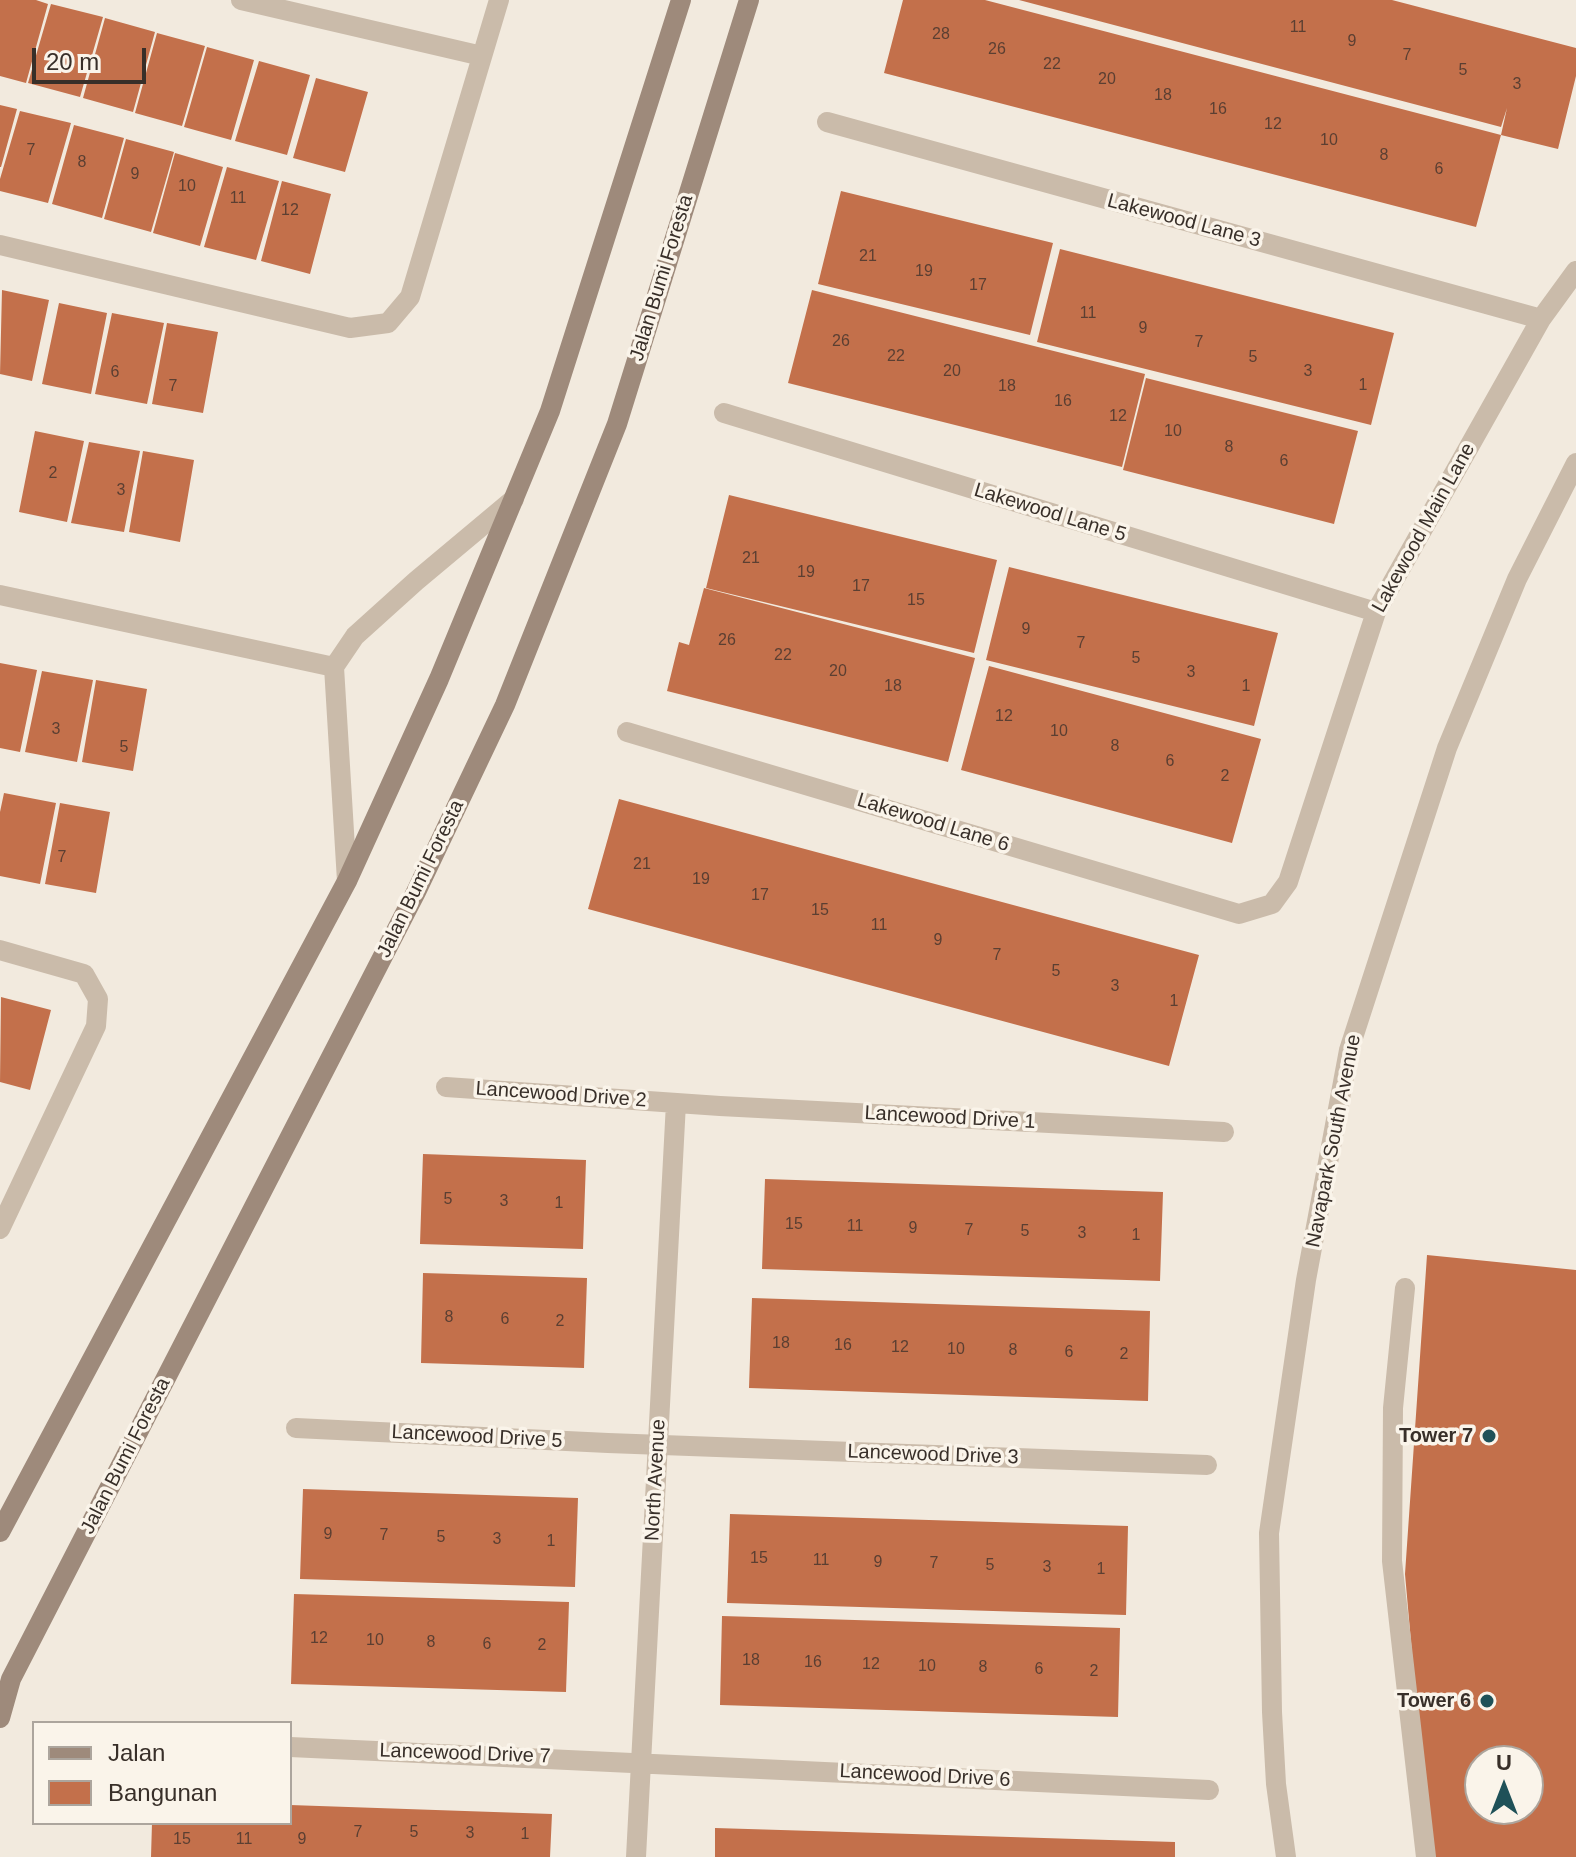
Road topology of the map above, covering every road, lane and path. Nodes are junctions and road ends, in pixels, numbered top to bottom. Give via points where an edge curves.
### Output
1 (241, 0) edge
2 (499, 0) edge
3 (681, 0) edge
4 (749, 0) edge
5 (482, 56) junction
6 (827, 122) dead end
7 (0, 245) edge
8 (1576, 271) edge
9 (1541, 319) junction
10 (724, 413) dead end
11 (1576, 463) edge
12 (514, 499) junction
13 (0, 595) edge
14 (1376, 612) junction
15 (334, 667) junction
16 (627, 732) dead end
17 (347, 881) junction
18 (1239, 914) joint
19 (0, 950) edge
20 (446, 1087) dead end
21 (676, 1103) junction
22 (1224, 1132) dead end
23 (0, 1228) edge
24 (1405, 1288) dead end
25 (296, 1428) dead end
26 (658, 1445) junction
27 (1207, 1465) dead end
28 (0, 1532) edge
29 (6, 1677) edge
30 (0, 1718) edge
31 (292, 1747) edge
32 (641, 1762) junction
33 (1209, 1790) dead end
34 (636, 1857) edge
35 (1286, 1857) edge
36 (1426, 1857) edge

1 - 5 street
2 - 5 street
3 - 12 main road via 550,411
4 - 29 main road, Jalan Bumi Foresta via 617,424 505,705 416,892
5 - 7 street via 410,297 388,323 350,328
6 - 9 street, Lakewood Lane 3
8 - 9 street, Lakewood Main Lane
9 - 14 street, Lakewood Main Lane
10 - 14 street, Lakewood Lane 5
11 - 35 street, Navapark South Avenue via 1517,579 1447,748 1349,1050 1306,1280 1269,1533 1272,1712
12 - 15 street via 355,636
12 - 17 main road
13 - 15 street
14 - 18 street, Lakewood Main Lane via 1288,882 1272,904
15 - 17 street
16 - 18 street, Lakewood Lane 6
17 - 28 main road
19 - 23 street via 84,974 98,999 96,1026
20 - 21 street, Lancewood Drive 2
21 - 22 street, Lancewood Drive 1
21 - 26 street, North Avenue
24 - 36 street via 1393,1408 1392,1561
25 - 26 street, Lancewood Drive 5
26 - 27 street, Lancewood Drive 3
26 - 32 street, North Avenue
29 - 30 main road, Jalan Bumi Foresta
31 - 32 street, Lancewood Drive 7
32 - 33 street, Lancewood Drive 6
32 - 34 street, North Avenue

